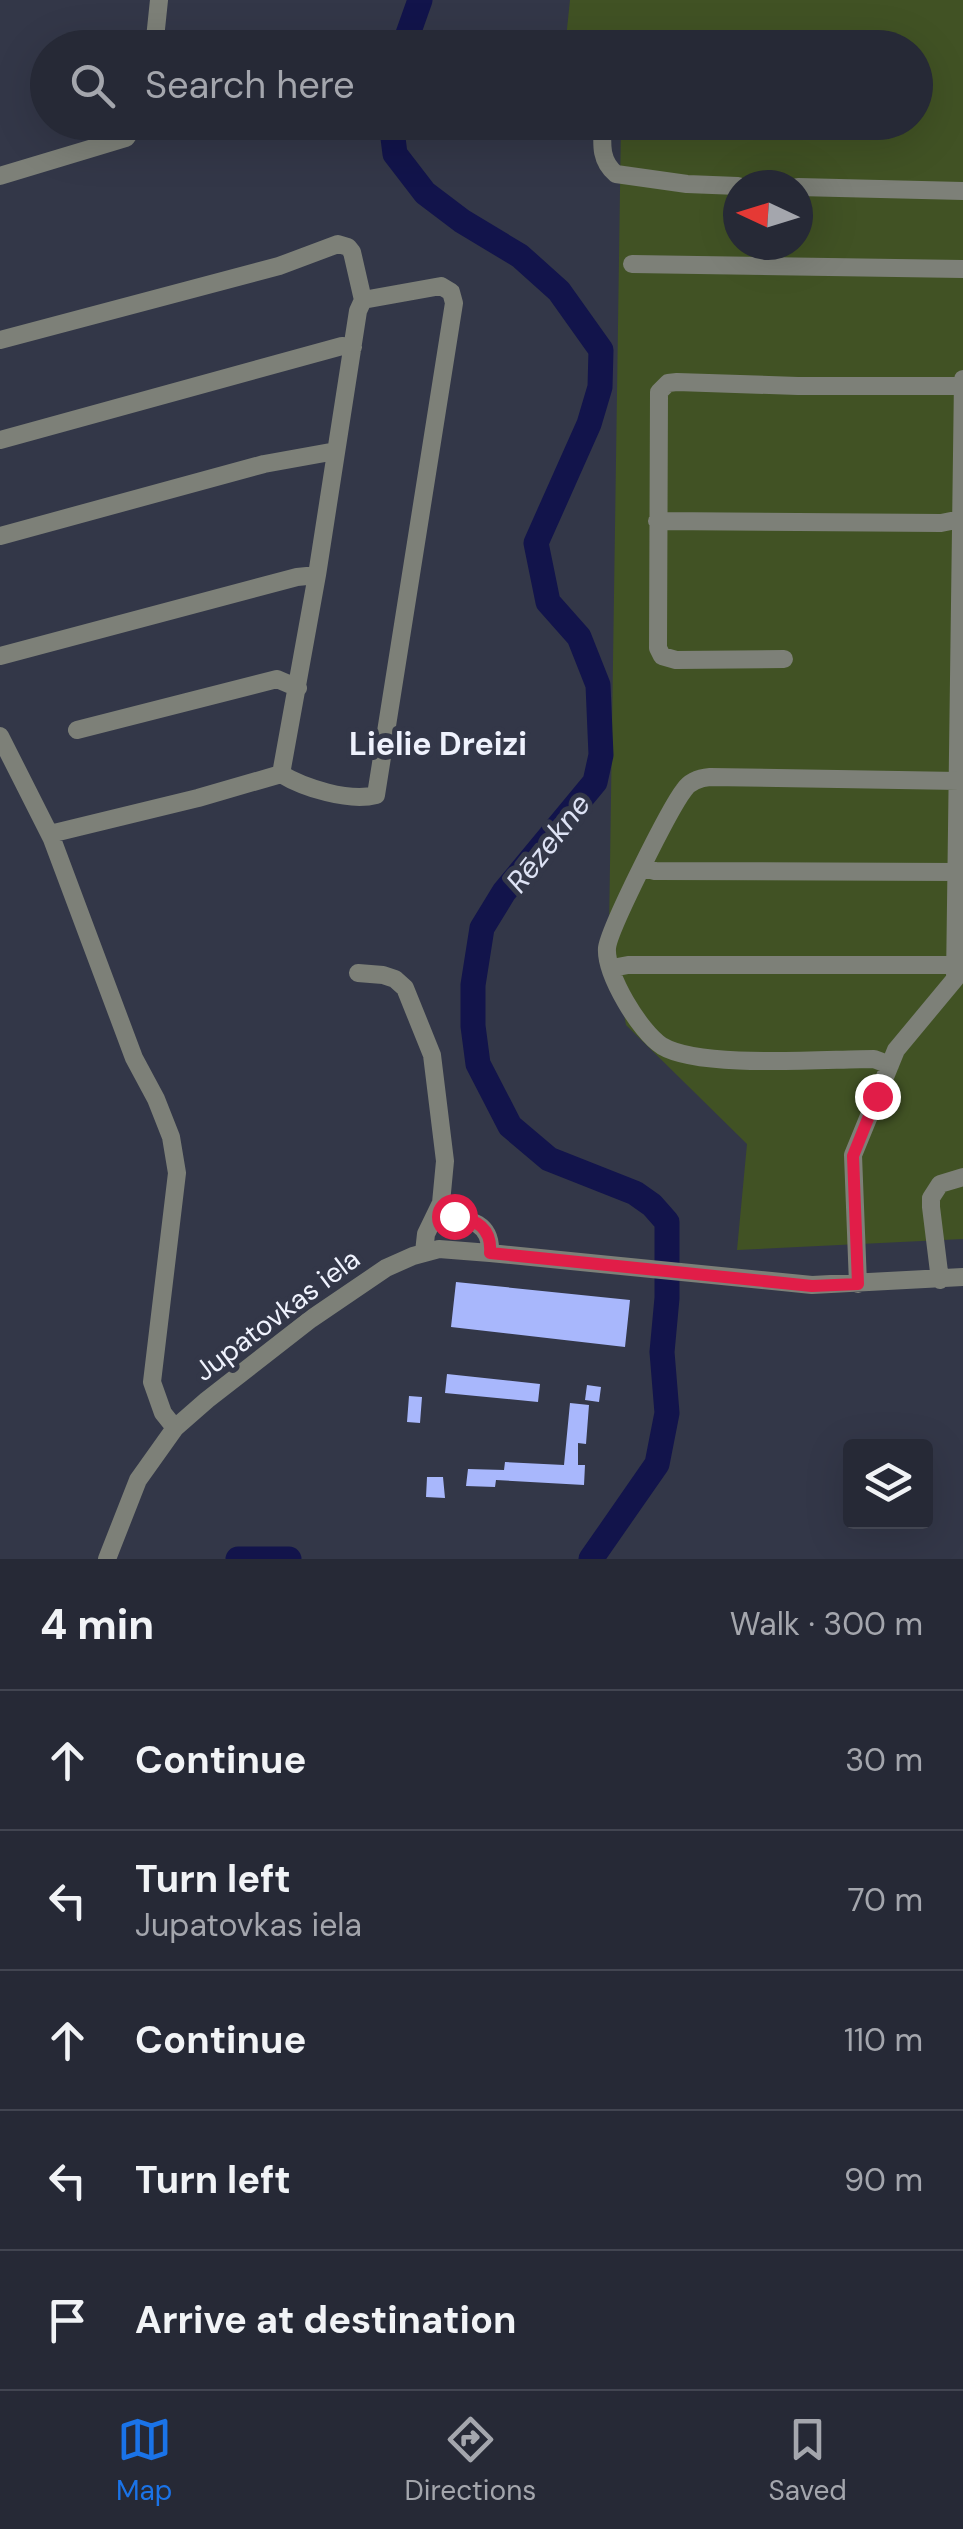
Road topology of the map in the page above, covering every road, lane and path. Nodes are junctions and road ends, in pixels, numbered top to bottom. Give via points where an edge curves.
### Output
1 (160, 0) edge
2 (156, 30) edge
3 (119, 140) edge
4 (602, 140) edge
5 (0, 176) edge
6 (723, 185) edge
7 (813, 187) edge
8 (963, 191) edge
9 (632, 264) dead end
10 (963, 269) edge
11 (363, 300) junction
12 (0, 340) edge
13 (352, 347) junction
14 (963, 382) edge
15 (0, 440) edge
16 (336, 451) junction
17 (960, 519) junction
18 (657, 521) junction
19 (0, 536) edge
20 (317, 576) junction
21 (0, 656) edge
22 (784, 659) dead end
23 (298, 688) junction
24 (78, 730) dead end
25 (0, 736) edge
26 (280, 774) junction
27 (959, 782) junction
28 (50, 834) junction
29 (644, 868) junction
30 (957, 872) junction
31 (955, 965) junction
32 (612, 968) junction
33 (358, 973) dead end
34 (890, 1065) junction
35 (963, 1177) edge
36 (438, 1214) junction
37 (424, 1252) junction
38 (490, 1253) junction
39 (963, 1277) edge
40 (940, 1280) junction
41 (858, 1284) junction
42 (175, 1428) junction
43 (107, 1559) edge

1 - 2 street
3 - 5 street
4 - 6 street via 605,161 616,174
7 - 8 street
9 - 10 street
11 - 12 street via 352,252 338,244 279,266
11 - 13 street
11 - 26 street via 441,286 454,302 376,795 348,795
13 - 15 street
13 - 16 street
14 - 17 street
14 - 18 street via 668,383 658,392
16 - 19 street via 264,464
16 - 20 street
17 - 18 street
17 - 27 street
18 - 22 street via 662,656
20 - 21 street
20 - 23 street
23 - 24 street via 277,680
23 - 26 street
25 - 28 street
26 - 28 street
27 - 29 street via 700,778 685,788
27 - 30 street
28 - 42 street via 134,1058 171,1137 177,1174 152,1382
29 - 30 street
29 - 32 street via 607,946
30 - 31 street
31 - 32 street
31 - 34 street via 955,980
32 - 34 street via 646,1031 674,1050 711,1059 874,1059
33 - 36 street via 383,975 404,988 432,1055 444,1161
34 - 41 street via 853,1156
35 - 40 street via 940,1184 931,1198
36 - 37 street
36 - 38 street via 476,1222 491,1240
37 - 38 street, Jupatovkas iela
37 - 42 street, Jupatovkas iela via 386,1268 324,1310
38 - 41 street, Jupatovkas iela via 812,1286
39 - 40 street, Jupatovkas iela
40 - 41 street, Jupatovkas iela
42 - 43 street, Jupatovkas iela via 138,1480

